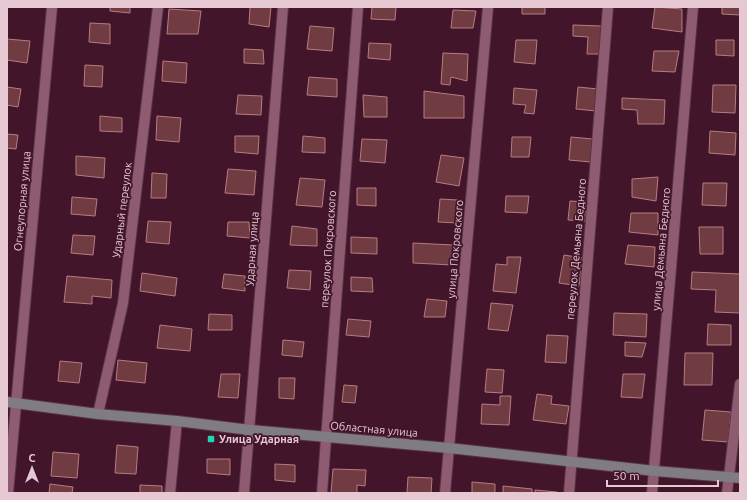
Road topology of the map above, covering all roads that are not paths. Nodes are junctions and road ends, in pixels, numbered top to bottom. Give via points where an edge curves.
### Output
1 (52, 7) edge
2 (158, 7) edge
3 (283, 7) edge
4 (358, 7) edge
5 (488, 7) edge
6 (608, 7) edge
7 (694, 7) edge
8 (740, 384) edge
9 (11, 403) edge
10 (98, 414) junction
11 (177, 421) junction
12 (250, 430) junction
13 (327, 437) junction
14 (449, 448) junction
15 (571, 461) junction
16 (655, 470) junction
17 (729, 477) junction
18 (740, 478) edge
19 (8, 493) edge
20 (170, 493) edge
21 (244, 493) edge
22 (322, 493) edge
23 (445, 493) edge
24 (569, 493) edge
25 (652, 493) edge
26 (727, 493) edge

1 - 9 street, Огнеупорная улица
2 - 10 street, Ударный переулок via 123,303
3 - 12 street, Ударная улица
4 - 13 street, переулок Покровского
5 - 14 street, улица Покровского
6 - 15 street, переулок Демьяна Бедного
7 - 16 street, улица Демьяна Бедного
8 - 17 street
9 - 10 main road, Областная улица
9 - 19 street, Огнеупорная улица
10 - 11 main road, Областная улица
11 - 12 main road, Областная улица
11 - 20 street
12 - 13 main road, Областная улица
12 - 21 street, Ударная улица
13 - 14 main road, Областная улица
13 - 22 street, переулок Покровского
14 - 15 main road, Областная улица
14 - 23 street, улица Покровского
15 - 16 main road, Областная улица
15 - 24 street, переулок Демьяна Бедного
16 - 17 main road, Областная улица
16 - 25 street, улица Демьяна Бедного
17 - 18 main road, Областная улица
17 - 26 street

